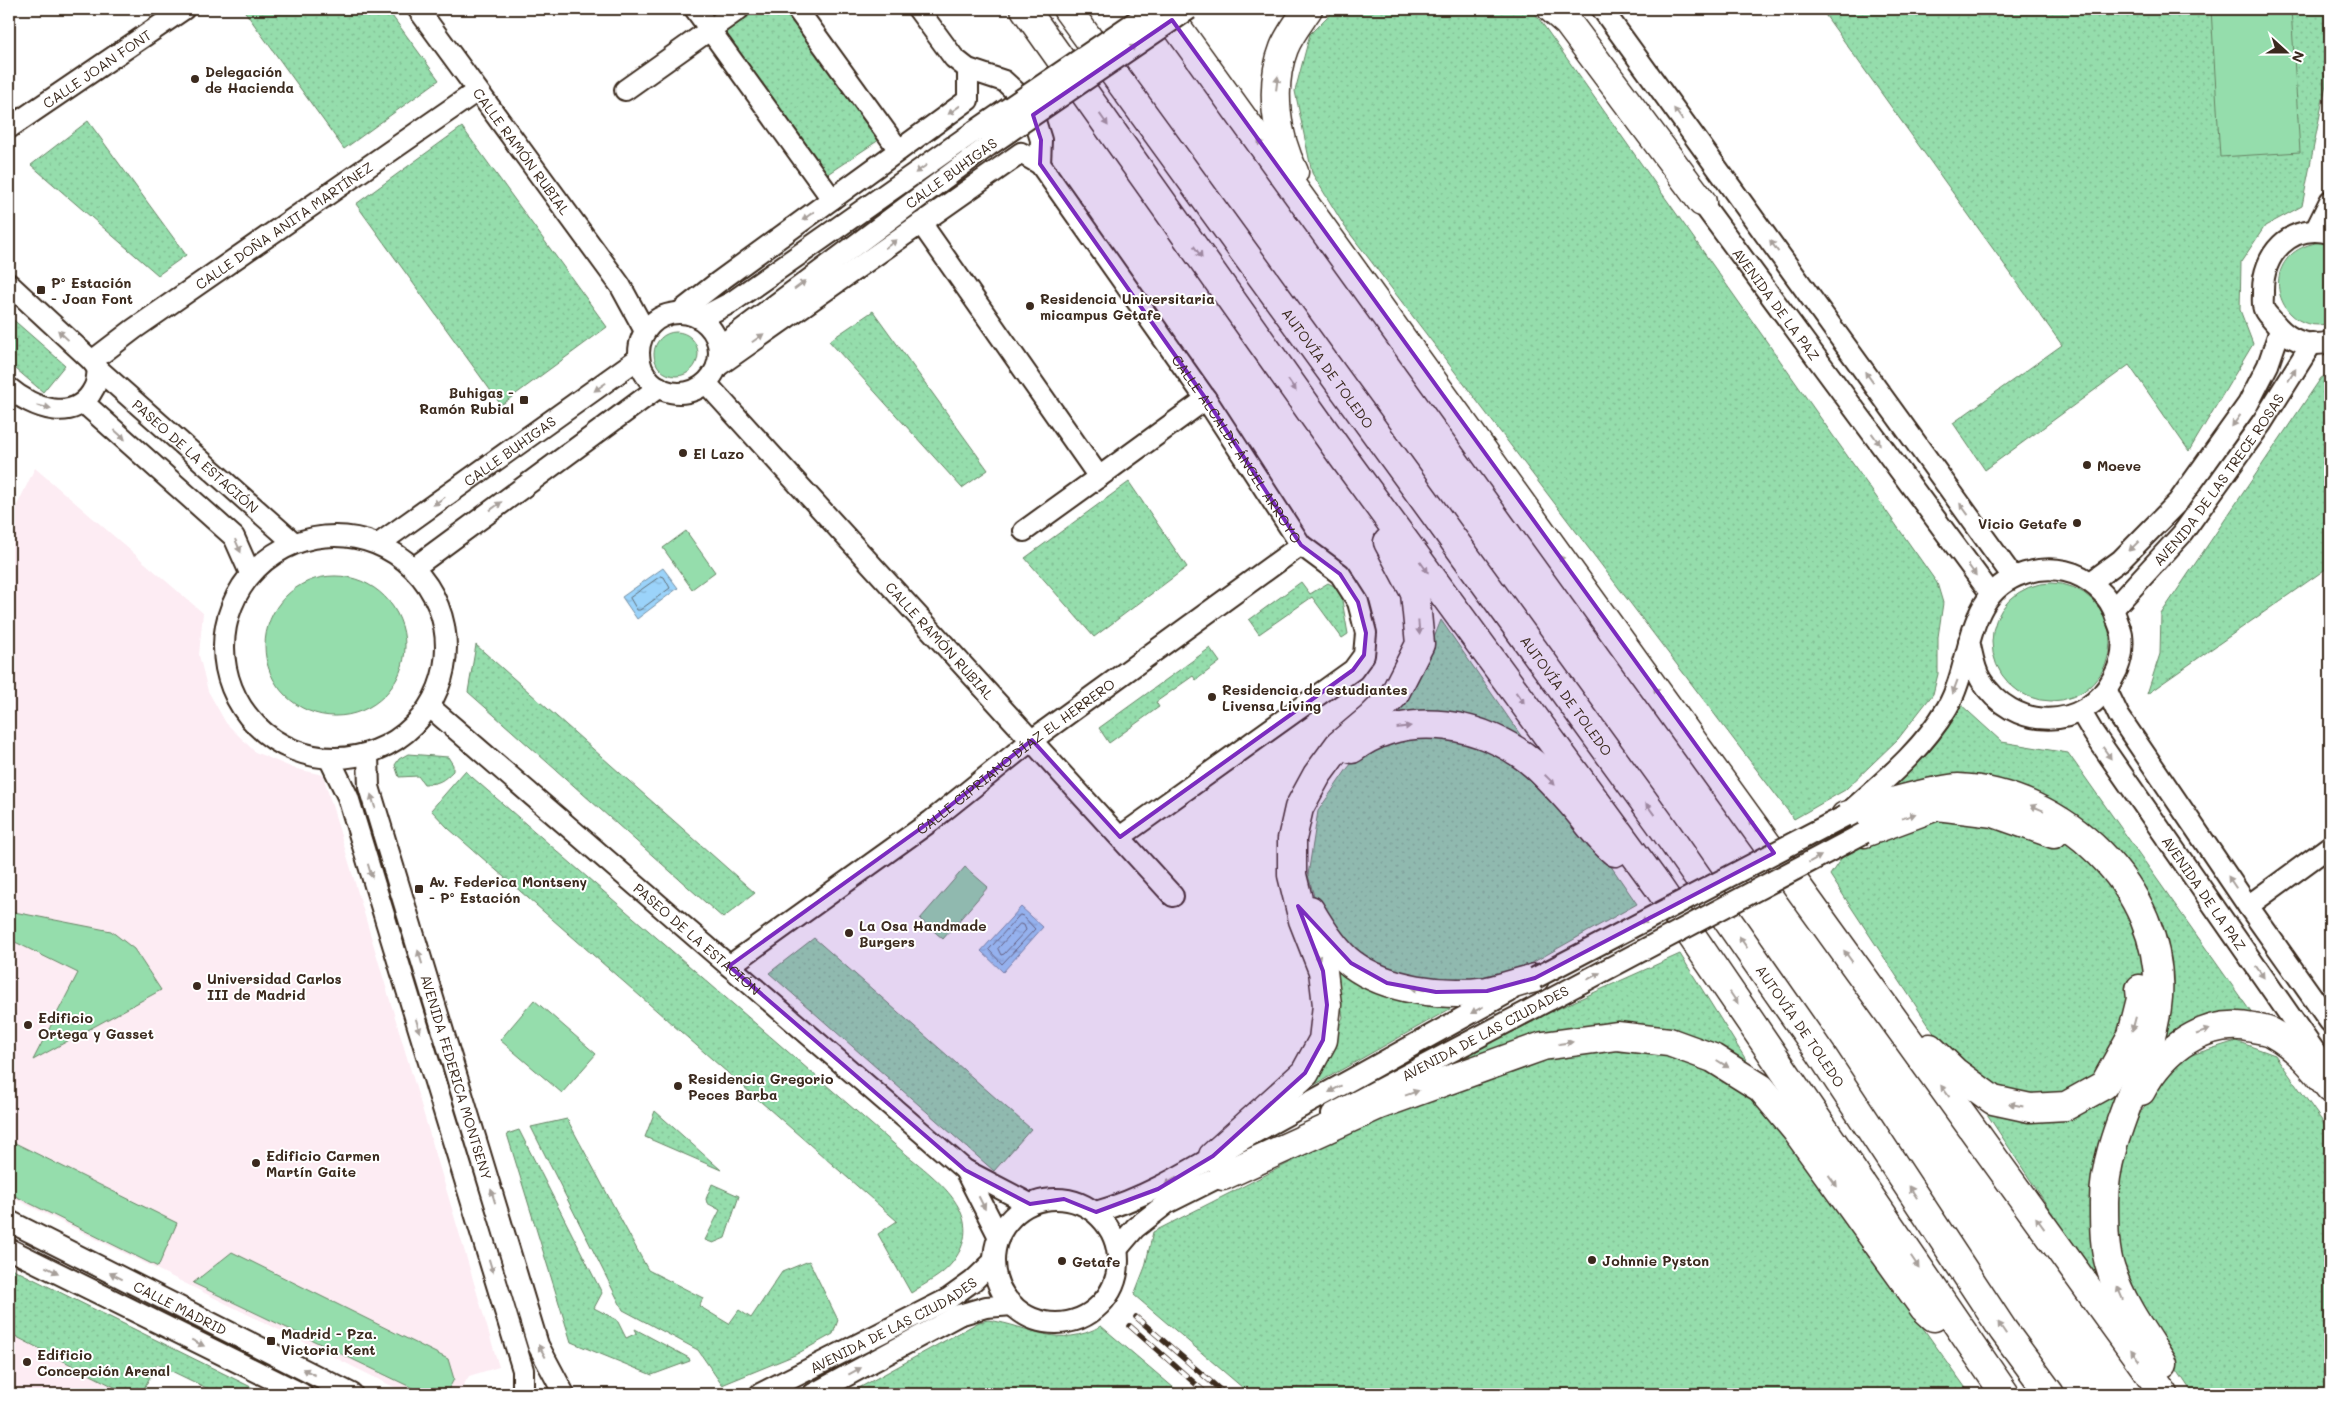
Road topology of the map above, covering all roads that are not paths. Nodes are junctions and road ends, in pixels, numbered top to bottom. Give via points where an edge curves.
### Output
1 (184, 9) edge
2 (418, 9) edge
3 (695, 9) edge
4 (739, 9) edge
5 (797, 9) edge
6 (918, 9) edge
7 (1025, 9) edge
8 (1067, 9) edge
9 (1154, 9) edge
10 (1164, 9) edge
11 (1189, 9) edge
12 (1308, 9) edge
13 (1552, 9) edge
14 (1569, 9) edge
15 (1602, 9) edge
16 (710, 30) junction
17 (968, 69) junction
18 (625, 90) dead end
19 (477, 91) junction
20 (9, 128) edge
21 (982, 138) junction
22 (899, 150) junction
23 (1040, 164) junction
24 (832, 199) junction
25 (2330, 201) edge
26 (1702, 202) junction
27 (920, 223) junction
28 (1322, 227) junction
29 (2323, 231) edge
30 (9, 284) edge
31 (625, 294) junction
32 (670, 314) junction
33 (700, 318) junction
34 (2280, 330) junction
35 (646, 331) junction
36 (2321, 343) edge
37 (720, 346) junction
38 (640, 358) junction
39 (95, 365) junction
40 (718, 366) junction
41 (706, 383) junction
42 (659, 387) junction
43 (9, 388) edge
44 (1206, 399) junction
45 (84, 403) junction
46 (1343, 457) junction
47 (1099, 477) junction
48 (1024, 531) dead end
49 (293, 542) junction
50 (380, 543) junction
51 (1301, 545) junction
52 (415, 567) junction
53 (250, 573) junction
54 (2013, 577) junction
55 (2090, 582) junction
56 (1991, 594) junction
57 (2114, 608) junction
58 (1969, 640) junction
59 (2107, 691) junction
60 (430, 707) junction
61 (2081, 712) junction
62 (1032, 740) junction
63 (368, 755) junction
64 (330, 760) junction
65 (1317, 775) junction
66 (1854, 824) junction
67 (1120, 837) junction
68 (2330, 846) edge
69 (1292, 875) junction
70 (1657, 886) junction
71 (1174, 896) dead end
72 (2248, 906) junction
73 (729, 966) junction
74 (1543, 988) junction
75 (1877, 996) junction
76 (2330, 1022) edge
77 (2330, 1073) edge
78 (2330, 1088) edge
79 (2118, 1134) junction
80 (1218, 1166) junction
81 (965, 1170) junction
82 (1030, 1204) junction
83 (1096, 1212) junction
84 (9, 1221) edge
85 (999, 1237) junction
86 (1118, 1248) junction
87 (9, 1249) edge
88 (994, 1260) junction
89 (1013, 1305) junction
90 (1978, 1354) junction
91 (302, 1394) edge
92 (352, 1394) edge
93 (523, 1394) edge
94 (564, 1394) edge
95 (760, 1394) edge
96 (812, 1394) edge
97 (2005, 1394) edge
98 (2050, 1394) edge
99 (2164, 1394) edge
100 (2182, 1394) edge

1 - 20 street, CALLE JOAN FONT
2 - 19 street, CALLE RAMÓN RUBIAL
3 - 16 street
4 - 16 street
5 - 22 street
6 - 17 street via 954,58
7 -> 46 highway
98 -> 8 highway, AUTOVÍA DE TOLEDO via 2003,1330 1821,1054 1665,830
9 - 21 street, CALLE BUHIGAS, bridge
28 -> 10 highway
21 -> 11 street, CALLE BUHIGAS, bridge
28 -> 12 highway via 1292,168 1280,136 1276,86 1284,48
13 - 26 highway via 1568,23
14 - 26 street, AVENIDA DE LA PAZ
54 -> 15 street
16 - 18 street
16 - 24 street
17 -> 22 street via 968,100
17 - 23 street via 1004,81 1030,105 1041,140
19 - 31 street, CALLE RAMÓN RUBIAL
19 - 39 street, CALLE DOÑA ANITA MARTÍNEZ via 134,329
21 -> 33 street, CALLE BUHIGAS via 732,302
37 -> 21 street, CALLE BUHIGAS
22 - 24 street
23 - 27 street via 1021,153
23 - 44 street, CALLE ALCALDE ÁNGEL ARROYO
24 -> 32 street
25 - 29 street
26 -> 56 street, AVENIDA DE LA PAZ
40 -> 27 street
27 - 47 street
75 -> 28 highway
29 - 34 street via 2295,234 2272,253 2263,279 2264,308
39 -> 30 street, PASEO DE LA ESTACIÓN
31 - 32 street, CALLE RAMÓN RUBIAL
31 - 35 street, CALLE RAMÓN RUBIAL
32 - 33 street
32 - 35 street via 652,323
33 - 37 street via 714,331
34 - 36 street via 2296,341
34 -> 55 street, AVENIDA DE LAS TRECE ROSAS via 2268,365 2248,404 2178,502 2121,560
35 - 38 street
57 -> 36 street, AVENIDA DE LAS TRECE ROSAS via 2182,534
37 - 40 street
38 - 42 street via 646,376
38 -> 50 street, CALLE BUHIGAS
39 - 45 street via 95,387
39 - 49 street, PASEO DE LA ESTACIÓN
40 - 41 street
41 - 42 street via 685,393 669,392
41 - 62 street, CALLE RAMÓN RUBIAL
52 -> 42 street
43 -> 45 street via 33,405 49,409 66,409
44 - 47 street
44 - 51 street, CALLE ALCALDE ÁNGEL ARROYO
45 -> 53 street via 234,537
46 -> 65 highway via 1415,593 1420,644 1394,695 1339,745
46 -> 70 highway
47 - 48 street
49 - 50 street via 337,534
49 - 53 street
50 - 52 street
51 - 62 street, CALLE CIPRIANO DÍAZ EL HERRERO
51 - 67 street, CALLE ALCALDE ÁNGEL ARROYO via 1340,574 1358,602 1366,633 1364,655 1353,670
52 - 60 street via 437,598 447,634 445,672
53 - 64 street via 229,609 223,651 232,692 255,726 290,750
54 - 55 street via 2039,569 2057,570
54 - 56 street
55 - 57 street
56 - 58 street
57 - 59 street via 2122,636 2121,655 2120,665
58 - 61 street via 1980,679 1998,702 2024,716 2043,719 2053,720
58 -> 66 street, AVENIDA DE LAS CIUDADES via 1948,707 1916,752
59 - 61 street
72 -> 59 street via 2120,716
60 - 63 street via 403,737
60 - 73 street, PASEO DE LA ESTACIÓN
61 -> 77 street, AVENIDA DE LA PAZ
62 - 67 street, CALLE RAMÓN RUBIAL
62 - 73 street, CALLE CIPRIANO DÍAZ EL HERRERO via 931,822
63 - 64 street
94 -> 63 street, AVENIDA FEDERICA MONTSENY via 538,1345 369,788
64 -> 93 street, AVENIDA FEDERICA MONTSENY via 348,797 523,1370
65 - 69 highway via 1299,808 1292,839
65 -> 70 highway via 1358,744 1394,728 1433,723 1472,730 1534,764 1568,798 1603,842
66 - 74 street, AVENIDA DE LAS CIUDADES, bridge
66 -> 75 highway via 1937,806 1994,813 2051,832 2098,873 2131,921 2137,946 2141,999 2132,1035 2104,1085 2066,1106 2030,1108 1993,1100 1955,1072
79 -> 66 highway via 2152,1036 2158,996 2156,962 2148,930 2131,892 2108,860 2050,813 2011,797 1956,788 1909,797
67 - 71 street, CALLE RAMÓN RUBIAL
68 - 72 street
74 -> 69 highway via 1436,992 1387,983 1351,964 1321,928
69 -> 80 highway via 1303,920 1323,971 1327,1005 1323,1040 1305,1073
70 -> 90 highway
72 - 76 street
73 - 81 street, PASEO DE LA ESTACIÓN
74 - 80 street, AVENIDA DE LAS CIUDADES
99 -> 75 highway
79 -> 78 highway via 2143,1087 2158,1067 2195,1034 2217,1027 2240,1025 2271,1032 2307,1058
100 -> 79 highway via 2124,1303 2111,1270 2104,1233 2104,1202 2107,1172
80 -> 83 street, AVENIDA DE LAS CIUDADES via 1125,1204
80 - 86 street, AVENIDA DE LAS CIUDADES via 1135,1228
80 -> 90 highway via 1543,1046 1617,1036 1669,1042 1713,1058 1761,1088 1796,1130 1924,1308
81 - 82 street, PASEO DE LA ESTACIÓN
81 -> 85 street, PASEO DE LA ESTACIÓN
82 - 83 street via 1064,1198
82 - 85 street via 1011,1217
83 - 86 street via 1110,1228
92 -> 84 street, CALLE MADRID
85 - 88 street
86 - 89 street via 1118,1268 1113,1287 1102,1303 1086,1316 1067,1322 1048,1322 1029,1316
87 -> 91 street, CALLE MADRID
88 - 89 street via 999,1284
88 - 95 street, AVENIDA DE LAS CIUDADES via 948,1299
96 -> 89 street, AVENIDA DE LAS CIUDADES via 958,1315 986,1307
90 - 97 highway

